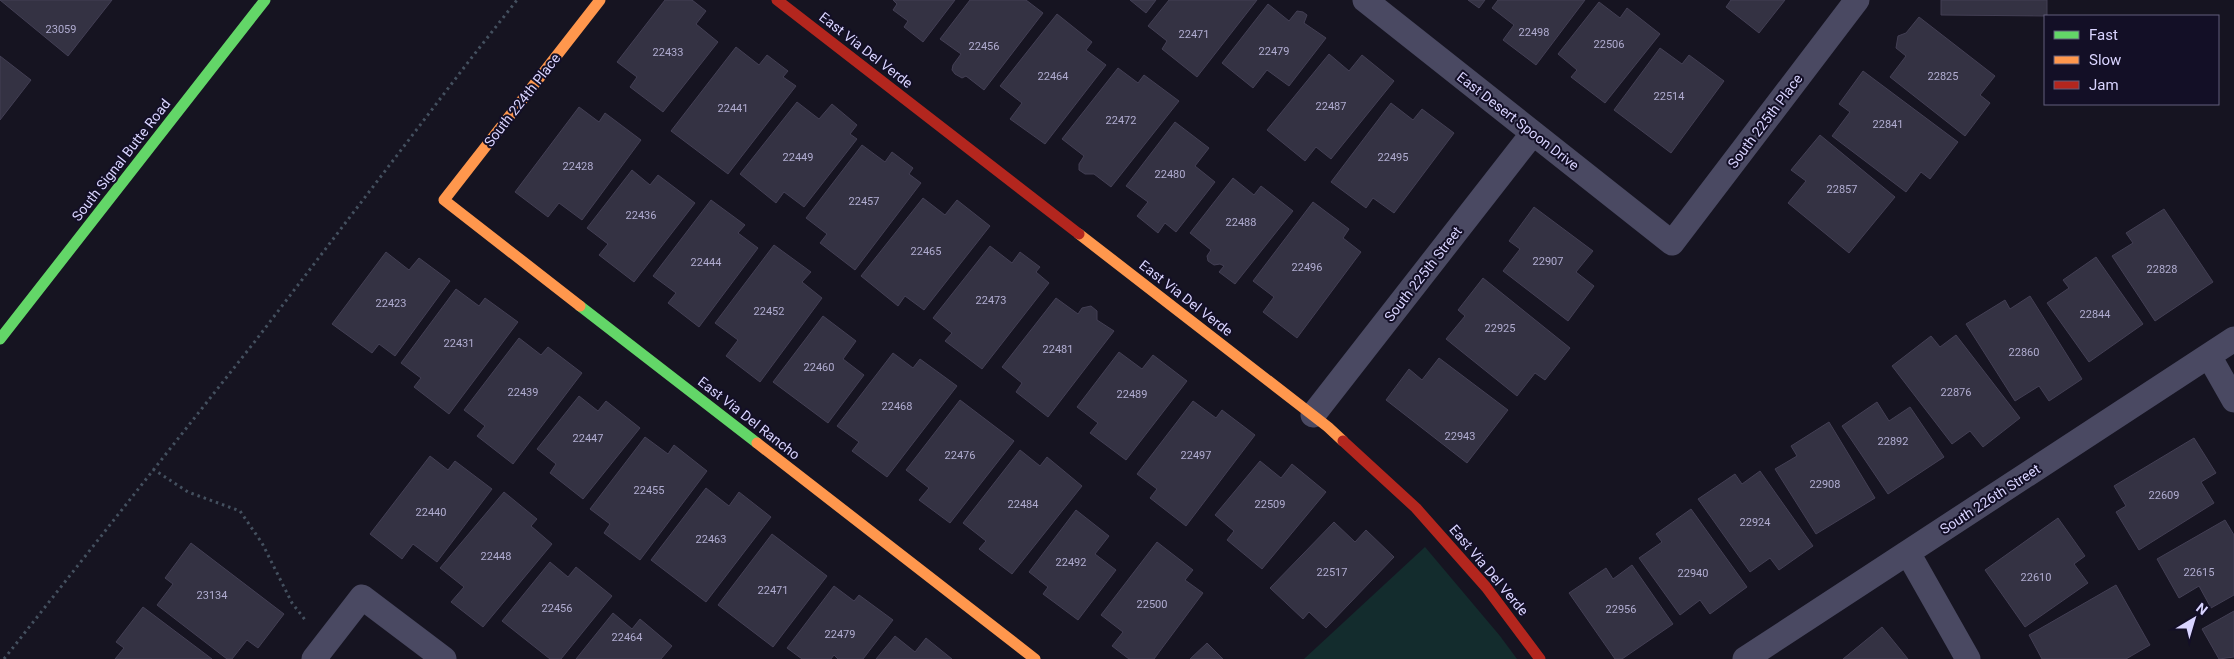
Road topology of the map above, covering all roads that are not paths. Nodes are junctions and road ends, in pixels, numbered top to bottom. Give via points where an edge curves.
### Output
1 (265, 0) edge
2 (600, 0) edge
3 (777, 0) edge
4 (1365, 0) edge
5 (1857, 0) edge
6 (1533, 133) junction
7 (444, 200) joint
8 (1672, 242) joint
9 (0, 339) edge
10 (2234, 339) edge
11 (2208, 356) junction
12 (2234, 400) edge
13 (1313, 415) junction
14 (1908, 553) junction
15 (320, 652) edge
16 (444, 659) edge
17 (1035, 659) edge
18 (1540, 659) edge
19 (1746, 659) edge
20 (1968, 659) edge

1 - 9 street, South Signal Butte Road
2 - 7 street, South 224th Place
3 - 13 street, East Via Del Verde
4 - 6 street, East Desert Spoon Drive
5 - 8 street, South 225th Place
6 - 8 street, East Desert Spoon Drive
6 - 13 street, South 225th Street
7 - 17 street, East Via Del Rancho
10 - 11 street, South 226th Street
11 - 12 street
11 - 14 street, South 226th Street
13 - 18 street, East Via Del Verde via 1416,508 1486,587
14 - 19 street, South 226th Street
14 - 20 street
15 - 16 street via 362,597

